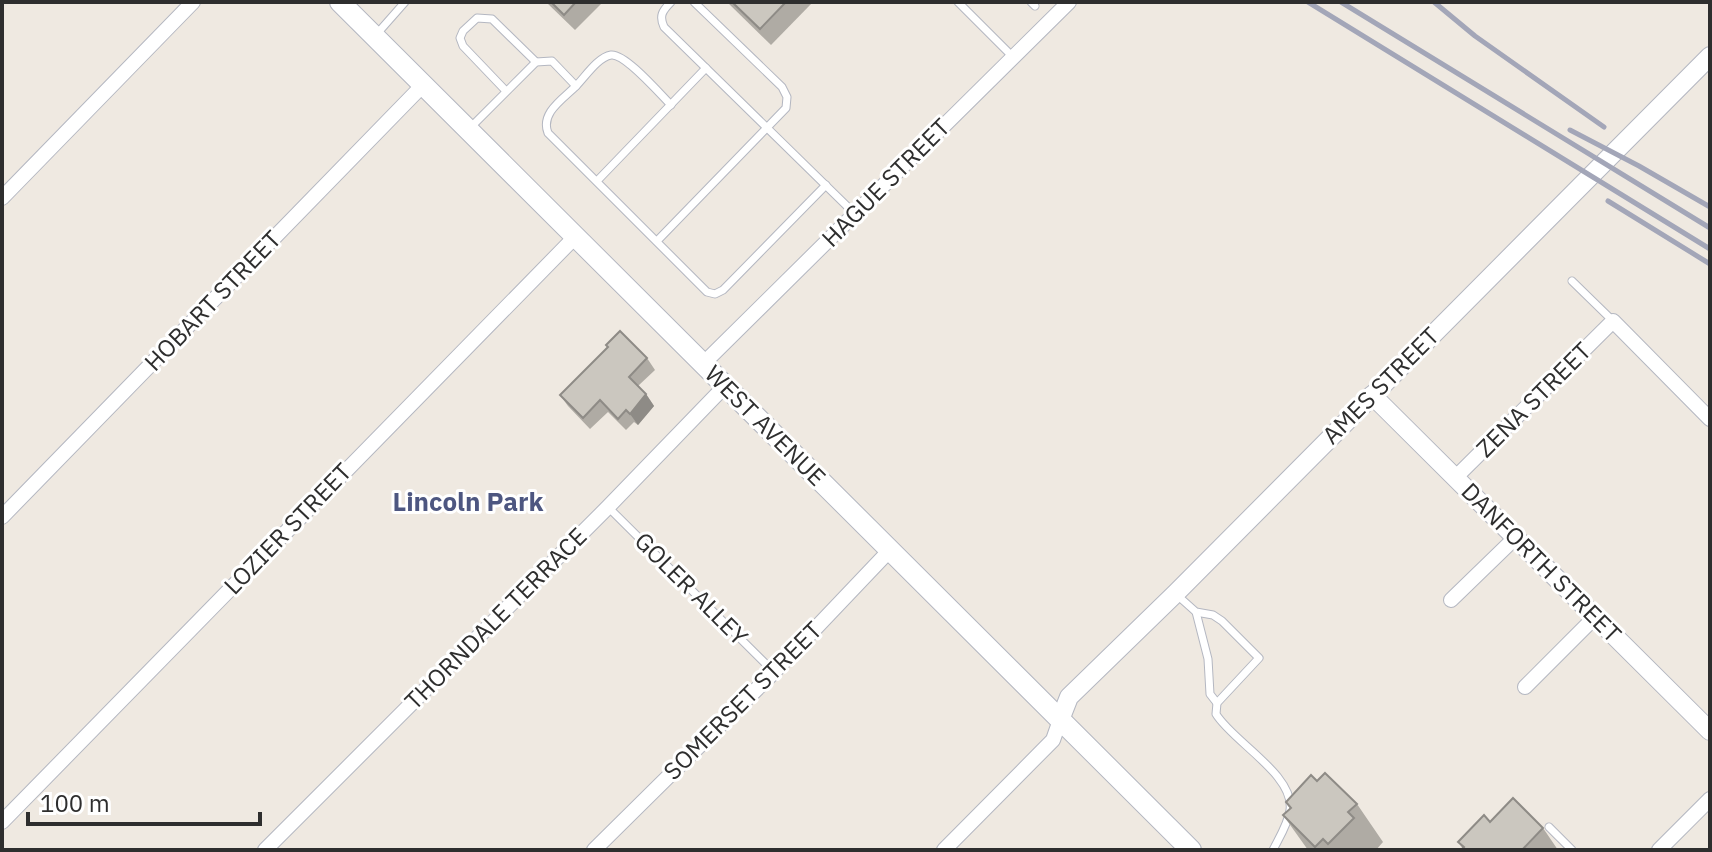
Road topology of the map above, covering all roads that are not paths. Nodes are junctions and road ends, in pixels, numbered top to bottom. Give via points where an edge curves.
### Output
1 (193, 2) edge
2 (340, 2) edge
3 (405, 2) edge
4 (671, 2) edge
5 (694, 2) edge
6 (958, 2) edge
7 (1069, 2) edge
8 (374, 36) junction
9 (1710, 56) edge
10 (1013, 57) junction
11 (536, 62) junction
12 (706, 68) junction
13 (423, 85) junction
14 (576, 86) junction
15 (506, 91) junction
16 (671, 105) junction
17 (768, 126) junction
18 (468, 130) junction
19 (597, 181) junction
20 (826, 185) junction
21 (2, 198) edge
22 (855, 214) junction
23 (575, 237) junction
24 (657, 241) junction
25 (1572, 281) dead end
26 (1613, 321) junction
27 (703, 364) junction
28 (725, 386) junction
29 (1372, 395) junction
30 (1710, 419) edge
31 (1455, 478) junction
32 (608, 507) junction
33 (2, 517) edge
34 (1515, 538) junction
35 (890, 550) junction
36 (1176, 593) junction
37 (1451, 600) dead end
38 (1196, 612) junction
39 (1595, 617) junction
40 (774, 672) junction
41 (1525, 687) dead end
42 (1217, 703) junction
43 (1060, 720) junction
44 (1710, 731) edge
45 (1710, 799) edge
46 (2, 822) edge
47 (1549, 827) dead end
48 (265, 850) edge
49 (594, 850) edge
50 (944, 850) edge
51 (1191, 850) edge
52 (1273, 850) edge
53 (1572, 850) edge
54 (1659, 850) edge

1 - 21 street
2 - 8 main road, WEST AVENUE
3 - 8 lane
4 - 12 lane via 660,19 664,27
5 - 17 lane via 782,87 786,108
6 - 10 lane
7 - 10 street, HAGUE STREET
8 - 13 main road, WEST AVENUE
9 - 29 street, AMES STREET
10 - 22 street, HAGUE STREET
11 - 14 lane via 552,61
11 - 15 lane
11 - 15 lane via 492,19 477,18 463,31 463,46
12 - 16 lane
12 - 17 lane
13 - 18 main road, WEST AVENUE
13 - 33 street, HOBART STREET
14 - 16 lane via 611,55 623,58
14 - 19 lane via 544,124
15 - 18 lane
16 - 19 lane
17 - 20 lane
17 - 24 lane
18 - 23 main road, WEST AVENUE
19 - 24 lane
20 - 22 lane
20 - 24 lane via 715,294
22 - 27 street, HAGUE STREET
23 - 27 main road, WEST AVENUE
23 - 46 street, LOZIER STREET
25 - 26 lane
26 - 30 street
26 - 31 street, ZENA STREET
27 - 28 main road, WEST AVENUE
28 - 32 street, THORNDALE TERRACE
28 - 35 main road, WEST AVENUE
29 - 31 street, DANFORTH STREET
29 - 36 street, AMES STREET
31 - 34 street, DANFORTH STREET
32 - 40 lane, GOLER ALLEY
32 - 48 street, THORNDALE TERRACE
34 - 37 street
34 - 39 street, DANFORTH STREET
35 - 40 street, SOMERSET STREET
35 - 43 main road, WEST AVENUE
36 - 38 lane
36 - 43 street, AMES STREET via 1069,697
38 - 42 lane via 1210,694
38 - 42 lane via 1222,621 1259,658
39 - 41 street
39 - 44 street, DANFORTH STREET
40 - 49 street, SOMERSET STREET
42 - 52 lane via 1217,718 1278,777 1290,801
43 - 50 street via 1053,740
43 - 51 main road, WEST AVENUE
45 - 54 street
47 - 53 lane

